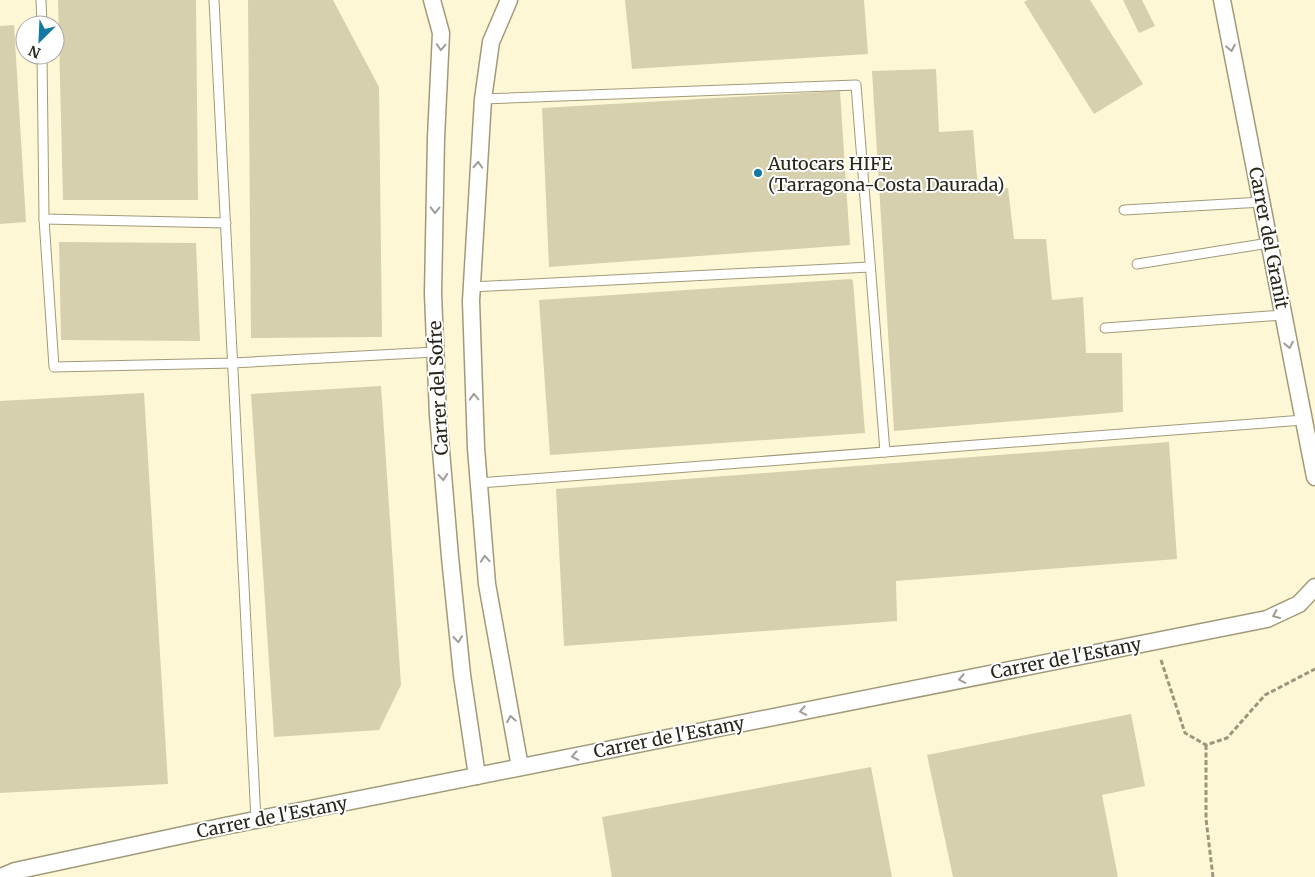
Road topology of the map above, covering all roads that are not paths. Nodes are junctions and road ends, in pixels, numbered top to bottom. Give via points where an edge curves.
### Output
1 (41, 0) edge
2 (214, 0) edge
3 (432, 0) edge
4 (509, 0) edge
5 (1222, 0) edge
6 (42, 15) edge
7 (42, 65) edge
8 (483, 99) junction
9 (1262, 202) junction
10 (1124, 210) dead end
11 (44, 219) junction
12 (226, 223) junction
13 (1269, 243) junction
14 (1137, 264) dead end
15 (870, 267) junction
16 (471, 287) junction
17 (1284, 315) junction
18 (1105, 328) dead end
19 (436, 352) junction
20 (233, 363) junction
21 (1304, 420) junction
22 (885, 452) junction
23 (1315, 477) edge
24 (479, 483) junction
25 (1315, 588) edge
26 (520, 767) junction
27 (477, 776) junction
28 (256, 820) junction
29 (5, 873) edge

1 - 6 lane
2 - 12 lane
3 -> 19 street, Carrer del Sofre via 441,33 433,294
4 - 8 street, Carrer del Sofre via 491,42
5 -> 9 street, Carrer del Granit
7 - 11 lane
8 - 15 lane via 856,86
16 -> 8 street, Carrer del Sofre
9 - 10 lane
9 - 13 street, Carrer del Granit
11 - 12 lane
11 - 20 lane via 54,368
12 - 20 lane
13 - 14 lane
13 - 17 street, Carrer del Granit
15 - 16 lane
15 - 22 lane
24 -> 16 street, Carrer del Sofre
17 - 18 lane
17 -> 21 street, Carrer del Granit
19 - 20 lane
19 -> 27 street, Carrer del Sofre via 450,557 462,675
20 - 28 lane
21 - 22 lane
21 - 23 street, Carrer del Granit
22 - 24 lane
26 -> 24 street, Carrer del Sofre via 487,584
25 -> 26 street, Carrer de l'Estany via 1299,604 1267,619
26 - 27 street, Carrer de l'Estany
27 - 28 street, Carrer de l'Estany
28 - 29 street, Carrer de l'Estany

